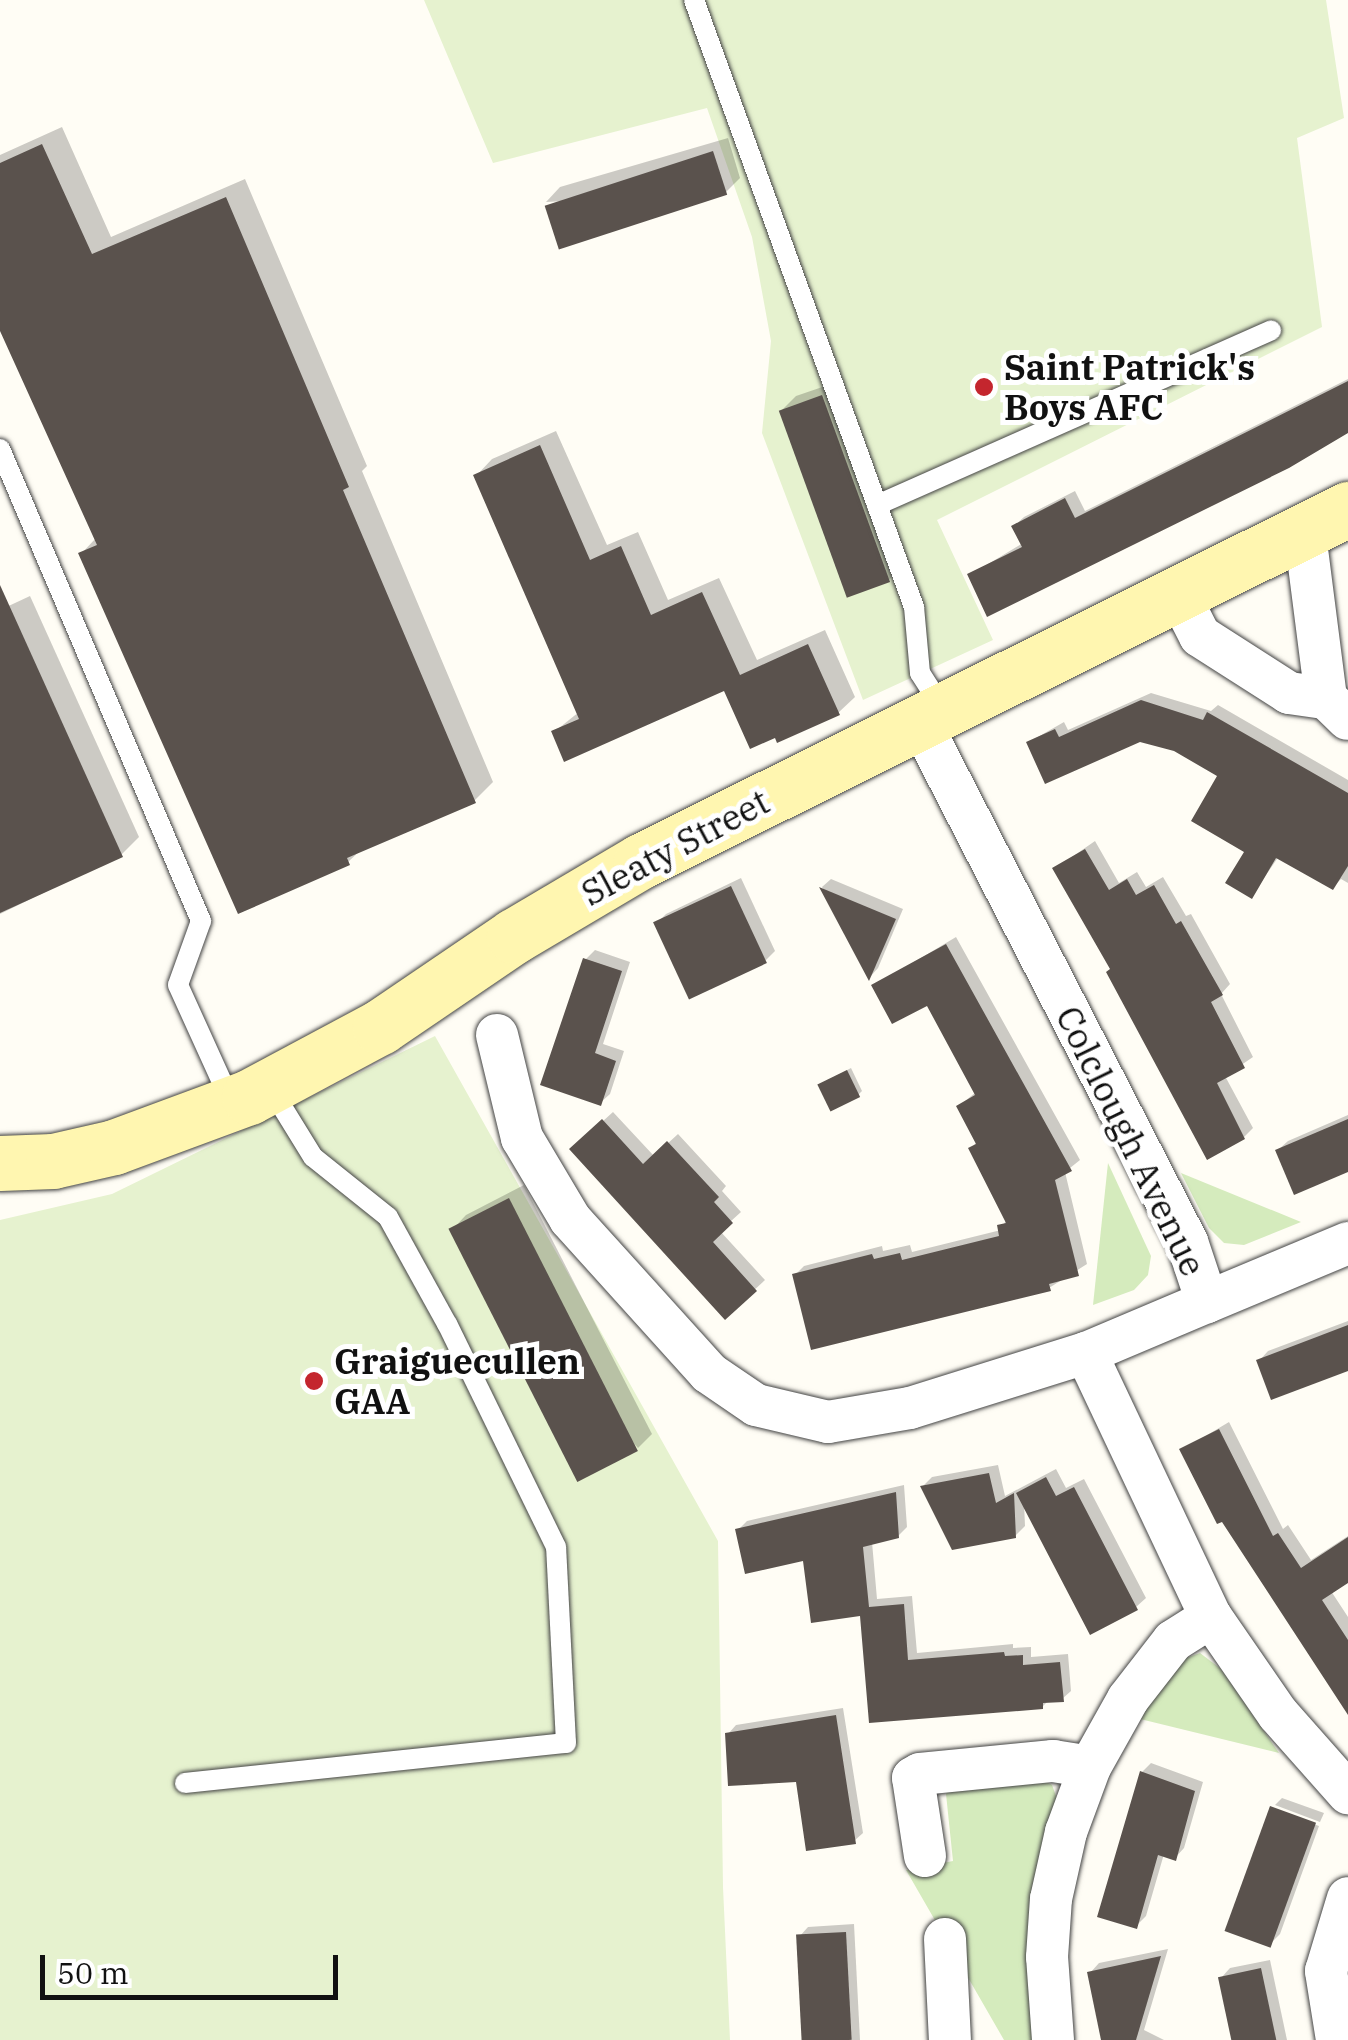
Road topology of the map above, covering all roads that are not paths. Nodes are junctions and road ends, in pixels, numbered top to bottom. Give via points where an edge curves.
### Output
1 (694, 0) edge
2 (1272, 330) dead end
3 (0, 449) edge
4 (877, 506) junction
5 (1326, 522) edge
6 (1179, 595) junction
7 (1337, 708) edge
8 (932, 716) junction
9 (497, 1035) dead end
10 (250, 1095) junction
11 (0, 1163) edge
12 (1348, 1244) edge
13 (1208, 1302) junction
14 (1086, 1353) junction
15 (1211, 1617) junction
16 (1090, 1766) junction
17 (185, 1782) dead end
18 (1348, 1793) edge
19 (925, 1856) dead end
20 (1348, 1898) edge
21 (945, 1940) dead end
22 (950, 2040) edge
23 (1053, 2040) edge
24 (1337, 2040) edge

1 - 4 lane
2 - 4 lane
3 - 10 lane via 201,921 178,986
4 - 8 lane via 914,607
5 - 6 street, Sleaty Street
5 - 7 street
6 - 7 street via 1200,636 1289,693
6 - 8 street, Sleaty Street
8 - 10 street, Sleaty Street via 642,861 380,1027
8 - 13 street, Colclough Avenue via 1187,1242
9 - 14 street, Colclough Avenue via 522,1138 570,1219 709,1373 756,1405 828,1422 910,1408
10 - 11 street, Sleaty Street via 114,1147 53,1161
10 - 17 lane via 388,1218 447,1324 556,1548 566,1743
12 - 13 street
13 - 14 street, Colclough Avenue
14 - 15 street
15 - 16 street via 1173,1641 1128,1698
15 - 18 street via 1278,1714
16 - 19 street via 1053,1761 920,1774 914,1778
16 - 23 street via 1051,1899
20 - 24 street via 1326,1971
21 - 22 street

